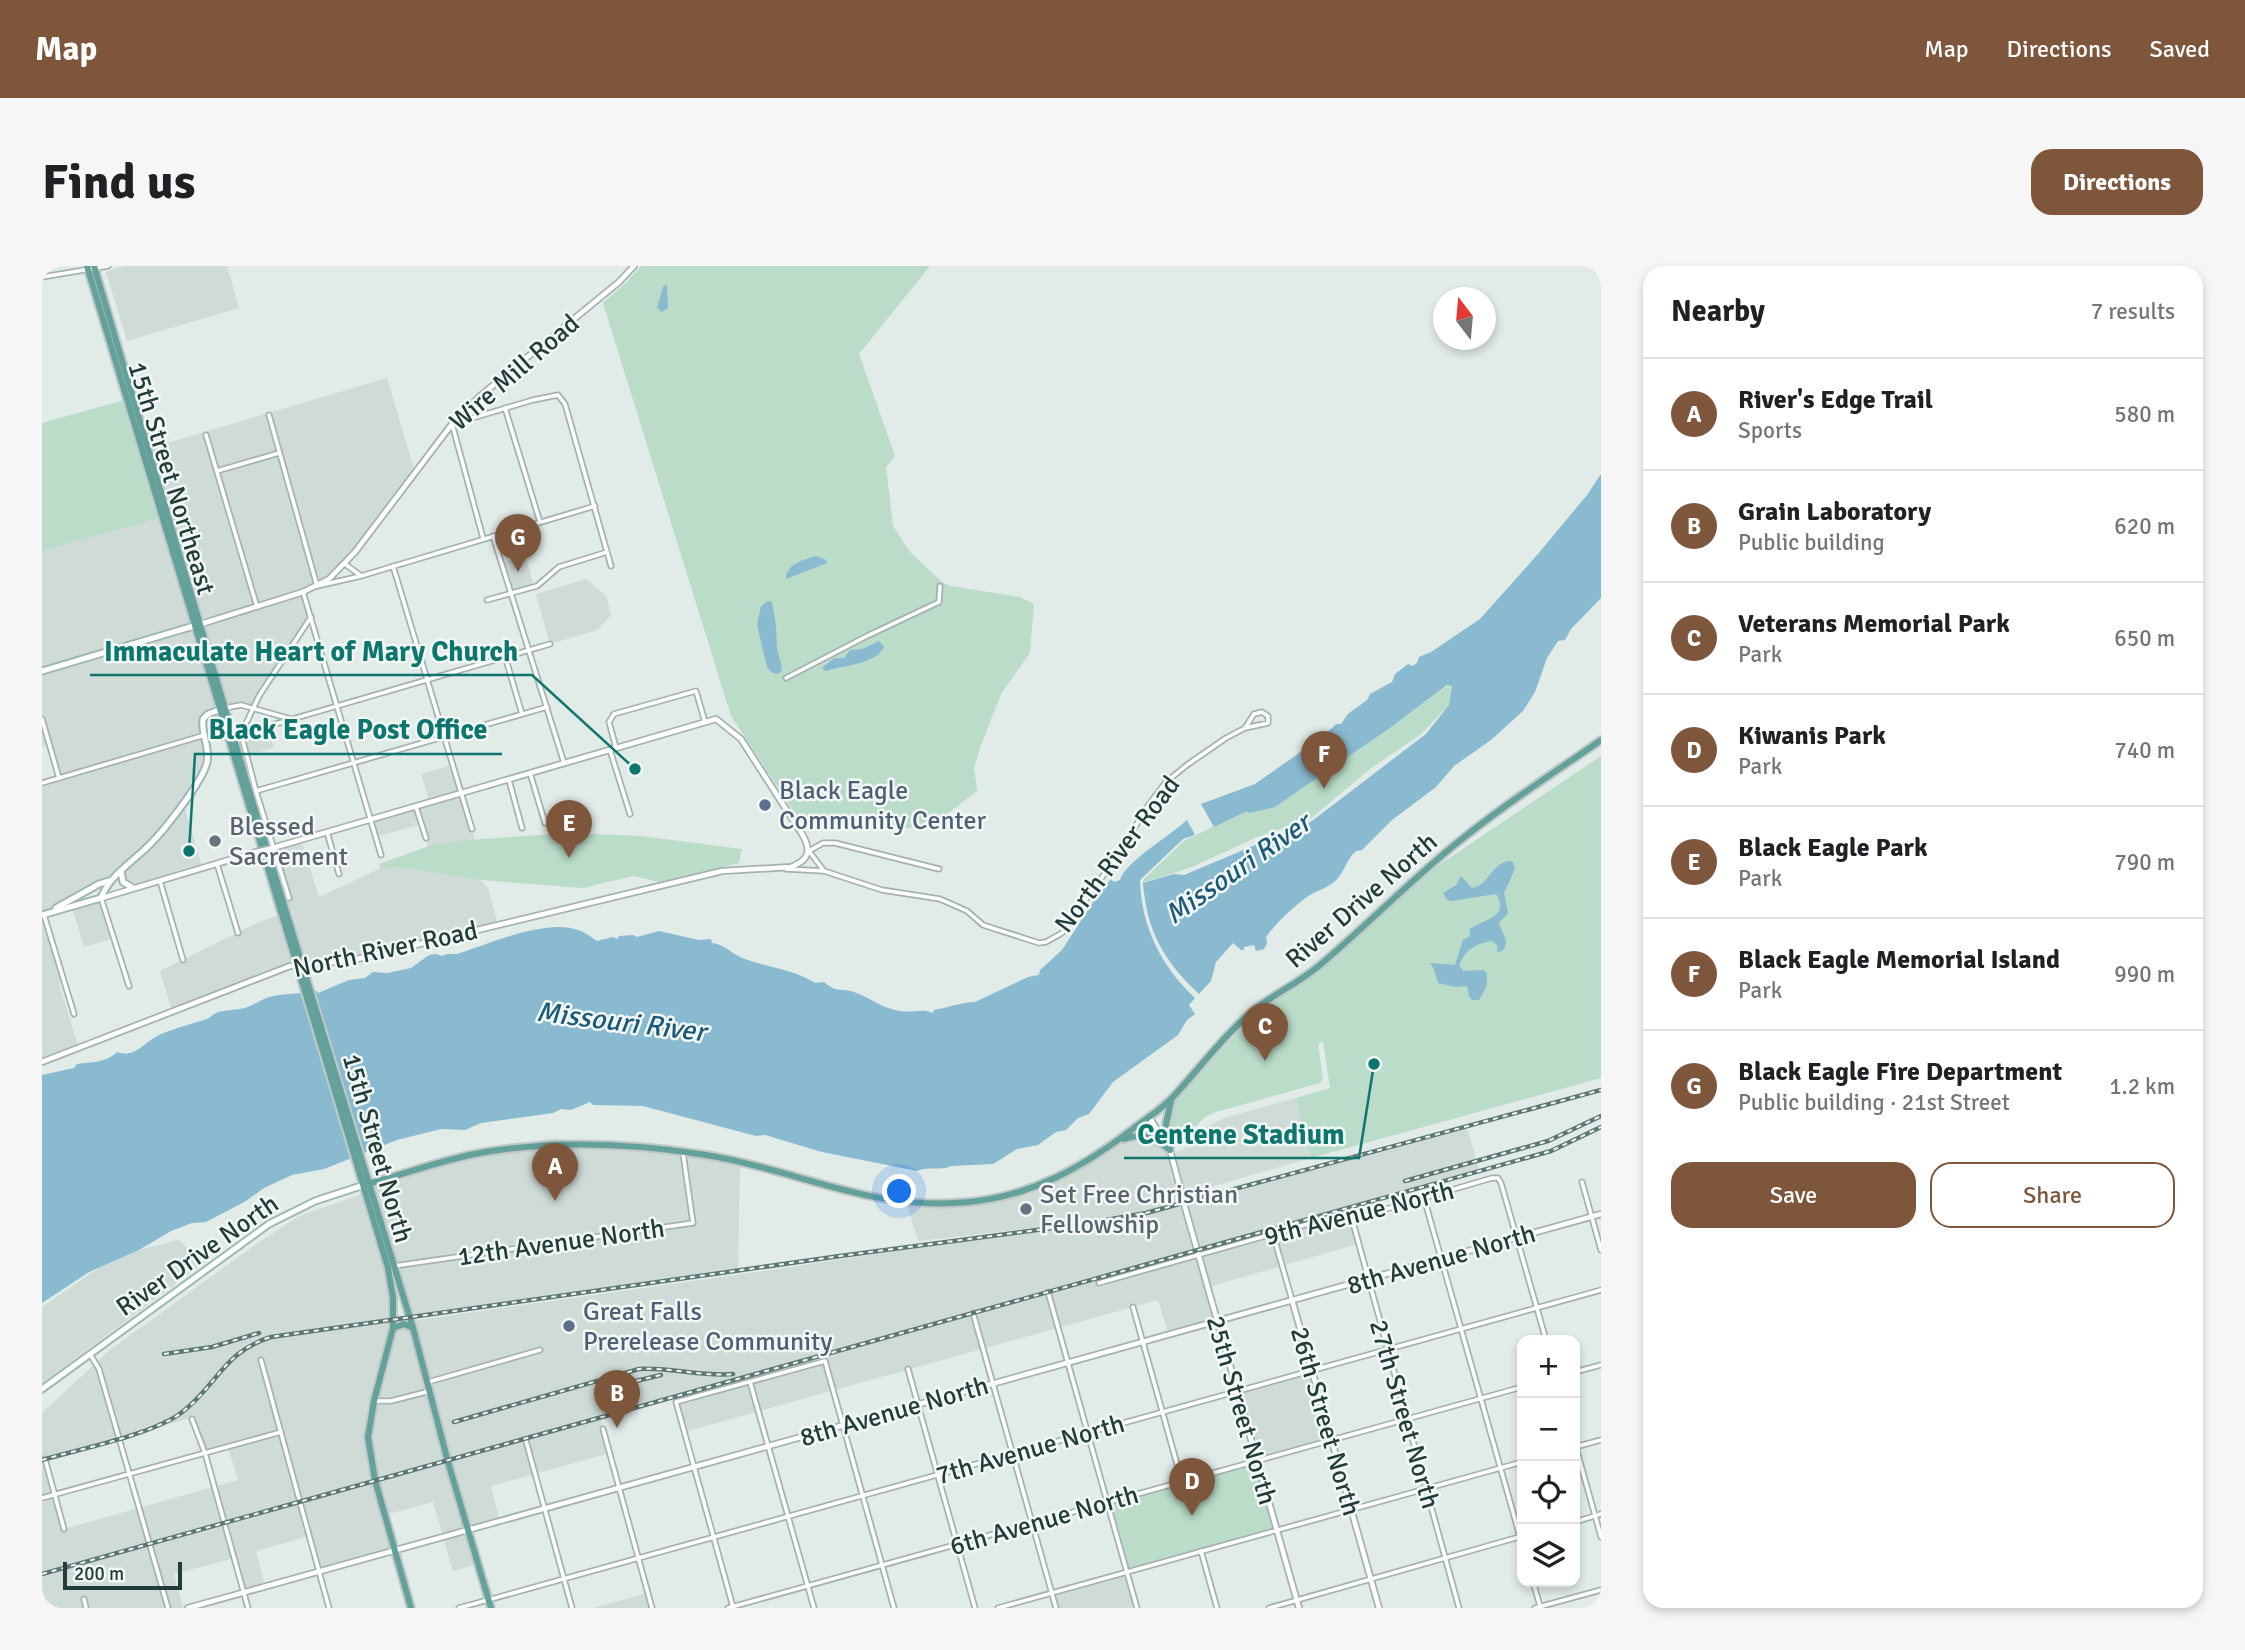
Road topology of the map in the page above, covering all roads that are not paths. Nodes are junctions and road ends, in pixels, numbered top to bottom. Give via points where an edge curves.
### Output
1 (108, 266) edge
2 (634, 266) edge
3 (91, 267) edge
4 (42, 277) edge
5 (505, 408) junction
6 (269, 415) dead end
7 (452, 424) junction
8 (206, 435) dead end
9 (279, 453) junction
10 (217, 471) junction
11 (595, 506) junction
12 (540, 522) junction
13 (493, 536) junction
14 (483, 538) junction
15 (607, 552) junction
16 (345, 564) junction
17 (393, 566) junction
18 (611, 566) dead end
19 (360, 576) junction
20 (320, 584) junction
21 (940, 586) dead end
22 (303, 592) junction
23 (511, 593) junction
24 (487, 600) dead end
25 (257, 607) junction
26 (311, 617) junction
27 (198, 624) junction
28 (550, 644) dead end
29 (529, 650) junction
30 (505, 656) junction
31 (42, 671) edge
32 (786, 678) dead end
33 (427, 679) junction
34 (220, 700) joint
35 (337, 706) junction
36 (547, 707) junction
37 (223, 708) junction
38 (253, 708) junction
39 (522, 714) junction
40 (42, 719) edge
41 (293, 719) junction
42 (705, 722) junction
43 (1245, 728) junction
44 (241, 734) junction
45 (205, 735) junction
46 (444, 735) junction
47 (1601, 740) edge
48 (616, 748) junction
49 (610, 750) junction
50 (354, 762) junction
51 (564, 763) junction
52 (530, 773) junction
53 (59, 778) junction
54 (509, 779) junction
55 (42, 783) edge
56 (256, 791) junction
57 (461, 793) junction
58 (416, 806) junction
59 (630, 814) dead end
60 (371, 819) junction
61 (545, 823) dead end
62 (522, 828) dead end
63 (472, 829) dead end
64 (327, 832) junction
65 (426, 838) dead end
66 (271, 848) junction
67 (808, 854) junction
68 (381, 855) dead end
69 (216, 863) junction
70 (781, 869) junction
71 (939, 869) dead end
72 (824, 871) junction
73 (121, 872) junction
74 (339, 874) dead end
75 (159, 880) junction
76 (109, 881) junction
77 (133, 888) junction
78 (101, 898) junction
79 (289, 898) dead end
80 (43, 915) edge
81 (238, 933) dead end
82 (183, 960) dead end
83 (300, 964) junction
84 (129, 986) dead end
85 (74, 1014) dead end
86 (42, 1062) edge
87 (1171, 1099) junction
88 (1149, 1117) junction
89 (1117, 1141) junction
90 (1170, 1150) junction
91 (683, 1152) junction
92 (1582, 1182) dead end
93 (367, 1184) junction
94 (1424, 1198) junction
95 (1601, 1214) edge
96 (1592, 1217) junction
97 (1352, 1219) junction
98 (1273, 1234) junction
99 (1517, 1238) junction
100 (1601, 1250) edge
101 (1199, 1255) junction
102 (1443, 1258) junction
103 (390, 1267) junction
104 (1367, 1279) junction
105 (1099, 1283) dead end
106 (1601, 1290) edge
107 (1048, 1292) dead end
108 (1292, 1300) junction
109 (1133, 1307) dead end
110 (1537, 1308) junction
111 (973, 1313) dead end
112 (1217, 1321) junction
113 (393, 1328) junction
114 (413, 1328) junction
115 (1461, 1329) junction
116 (1545, 1335) edge
117 (1143, 1342) junction
118 (1387, 1349) junction
119 (540, 1350) dead end
120 (90, 1354) junction
121 (261, 1360) dead end
122 (1068, 1362) junction
123 (1601, 1365) edge
124 (908, 1369) dead end
125 (1311, 1370) junction
126 (1580, 1371) edge
127 (428, 1382) junction
128 (750, 1382) junction
129 (993, 1383) junction
130 (1517, 1388) edge
131 (42, 1389) edge
132 (430, 1391) junction
133 (1237, 1391) junction
134 (1482, 1397) junction
135 (374, 1401) junction
136 (917, 1404) junction
137 (1163, 1411) junction
138 (1406, 1418) junction
139 (192, 1419) dead end
140 (843, 1425) junction
141 (603, 1429) dead end
142 (281, 1432) junction
143 (1089, 1432) junction
144 (1331, 1440) junction
145 (1601, 1440) edge
146 (526, 1441) dead end
147 (1580, 1445) edge
148 (768, 1446) junction
149 (205, 1453) junction
150 (1013, 1453) junction
151 (45, 1459) dead end
152 (1257, 1460) junction
153 (1579, 1461) edge
154 (1517, 1464) edge
155 (693, 1467) junction
156 (1502, 1468) junction
157 (130, 1474) junction
158 (937, 1475) junction
159 (1182, 1482) junction
160 (618, 1488) junction
161 (1426, 1488) junction
162 (54, 1494) junction
163 (863, 1495) junction
164 (42, 1498) edge
165 (1108, 1502) junction
166 (544, 1508) junction
167 (1352, 1510) junction
168 (1601, 1514) edge
169 (788, 1516) junction
170 (1595, 1516) junction
171 (1580, 1520) edge
172 (1031, 1524) junction
173 (1518, 1524) edge
174 (64, 1529) dead end
175 (469, 1530) junction
176 (1277, 1530) junction
177 (713, 1537) junction
178 (1517, 1537) edge
179 (1601, 1537) edge
180 (958, 1544) junction
181 (395, 1550) junction
182 (1201, 1551) junction
183 (639, 1558) junction
184 (1445, 1558) junction
185 (883, 1565) junction
186 (318, 1571) junction
187 (1127, 1572) junction
188 (1371, 1578) junction
189 (564, 1579) junction
190 (808, 1586) junction
191 (1534, 1587) edge
192 (1601, 1590) edge
193 (244, 1593) junction
194 (1052, 1593) junction
195 (84, 1599) dead end
196 (489, 1600) junction
197 (1297, 1600) junction
198 (86, 1608) edge
199 (168, 1608) edge
200 (188, 1608) edge
201 (248, 1608) edge
202 (329, 1608) edge
203 (411, 1608) edge
204 (459, 1608) edge
205 (491, 1608) edge
206 (572, 1608) edge
207 (652, 1608) edge
208 (731, 1608) edge
209 (814, 1608) edge
210 (894, 1608) edge
211 (975, 1608) edge
212 (998, 1608) edge
213 (1056, 1608) edge
214 (1137, 1608) edge
215 (1217, 1608) edge
216 (1269, 1608) edge
217 (1299, 1608) edge
218 (1380, 1608) edge
219 (1459, 1608) edge
220 (1539, 1608) edge

1 - 3 street
2 - 7 street, Wire Mill Road
3 - 4 street
3 - 27 main road, 15th Street Northeast
5 - 7 street
5 - 11 street via 558,395 565,404
5 - 12 street
6 - 9 street
7 - 14 street
7 - 16 street, Wire Mill Road
8 - 10 street
9 - 10 street
9 - 20 street
10 - 25 street
11 - 12 street
11 - 15 street
12 - 13 street
13 - 14 street
13 - 23 street
14 - 17 street
15 - 18 street
15 - 23 street via 559,567 542,583
16 - 19 street
16 - 20 street, Wire Mill Road
17 - 19 street
17 - 33 street
19 - 20 street
20 - 22 street, Wire Mill Road
21 - 32 street via 939,602
22 - 25 street, Wire Mill Road
22 - 26 street
23 - 24 street
23 - 29 street
25 - 27 street, Wire Mill Road
26 - 35 street
26 - 38 street
27 - 31 main road
27 - 34 main road, 15th Street Northeast
28 - 29 street
29 - 30 street
29 - 36 street
30 - 33 street
30 - 39 street
33 - 35 street
33 - 46 street
34 - 37 main road, 15th Street North
35 - 41 street
35 - 50 street
36 - 39 street
36 - 51 street
37 - 38 street
37 - 45 main road via 202,719
37 - 83 main road, 15th Street North
38 - 41 street
38 - 44 street
39 - 46 street
40 - 53 street
41 - 44 street
42 - 48 street
42 - 48 street via 696,691 614,714 609,722
42 - 67 street via 716,719 741,739 802,834
43 - 43 street, North River Road via 1254,714 1268,716 1268,723
43 - 72 street, North River Road via 1165,783 1062,933 1046,942 983,925 967,911 940,899 882,890
44 - 56 street
45 - 53 street
45 - 73 main road via 208,757 204,772 165,827
46 - 50 street
46 - 57 street
47 - 87 main road, River Drive North via 1472,831 1319,966 1254,1011
48 - 49 street
49 - 51 street
49 - 59 street
50 - 56 street
50 - 60 street
51 - 52 street
52 - 54 street
52 - 61 street
53 - 55 street
54 - 57 street
54 - 62 street
56 - 66 street
57 - 58 street
57 - 63 street
58 - 60 street
58 - 65 street
60 - 64 street
60 - 68 street
64 - 66 street
64 - 74 street
66 - 69 street, bridge
66 - 79 street
67 - 70 street, North River Road via 800,863
67 - 71 street via 824,843 835,843
67 - 72 street
69 - 75 street
69 - 81 street
70 - 72 street, North River Road
70 - 83 street, North River Road via 722,871 353,960
73 - 76 main road
73 - 77 main road via 123,882
75 - 77 street
75 - 82 street
76 - 78 main road
76 - 80 main road
77 - 78 street
78 - 80 main road
78 - 84 street
80 - 85 street
83 - 86 street, North River Road
83 - 93 main road, 15th Street North
87 - 88 main road, River Drive North
87 - 90 main road via 1166,1124
88 - 89 main road, River Drive North
88 - 90 street
89 - 90 main road via 1142,1135
89 - 91 main road, River Drive North via 1065,1174 1031,1188 982,1201 926,1205 867,1197 795,1175
90 - 101 street, 25th Street North, bridge
91 - 93 main road, River Drive North via 627,1146 520,1147 459,1157
91 - 103 street, 12th Avenue North via 693,1223
92 - 96 street
93 - 103 main road, 15th Street North
93 - 120 main road, River Drive North via 315,1201 270,1224
94 - 97 street, 9th Avenue North
94 - 99 street, 9th Avenue North via 1498,1178
94 - 102 street
95 - 96 street, 8th Avenue North
96 - 99 street, 8th Avenue North
96 - 100 street
97 - 98 street, 9th Avenue North via 1333,1217
97 - 104 street, 27th Street North
98 - 101 street, 9th Avenue North
98 - 108 street, 26th Street North
99 - 102 street, 8th Avenue North
99 - 110 street
101 - 105 street, 9th Avenue North
101 - 112 street, 25th Street North
102 - 104 street, 8th Avenue North
102 - 115 street
103 - 113 main road, 15th Street North
103 - 114 main road, 15th Street North
104 - 108 street, 8th Avenue North
104 - 118 street, 27th Street North
106 - 110 street, 7th Avenue North
107 - 122 street
108 - 112 street, 8th Avenue North
108 - 125 street, 26th Street North
109 - 117 street
110 - 115 street, 7th Avenue North
110 - 116 street
111 - 129 street
112 - 117 street, 8th Avenue North
112 - 133 street, 25th Street North
113 - 114 main road via 404,1324
113 - 135 main road, 15th Street North
114 - 127 main road, 15th Street North
115 - 118 street, 7th Avenue North
115 - 134 street
117 - 122 street, 8th Avenue North
117 - 137 street
118 - 125 street, 7th Avenue North
118 - 138 street, 27th Street North
119 - 127 street
120 - 131 main road, River Drive North
120 - 157 street via 97,1362
121 - 142 street
122 - 129 street, 8th Avenue North
122 - 143 street
123 - 126 street
124 - 136 street
125 - 133 street, 7th Avenue North
125 - 144 street, 26th Street North
127 - 132 main road, 15th Street North
128 - 140 street via 825,1361
128 - 148 street
128 - 155 street via 676,1402
129 - 136 street, 8th Avenue North
129 - 150 street
130 - 134 street, 6th Avenue North
132 - 135 street
132 - 175 main road, 15th Street North
133 - 137 street, 7th Avenue North
133 - 152 street, 25th Street North
134 - 138 street, 6th Avenue North
134 - 156 street
135 - 181 main road, 15th Street North via 368,1437
136 - 140 street, 8th Avenue North
136 - 158 street
137 - 143 street, 7th Avenue North
137 - 159 street
138 - 144 street, 6th Avenue North
138 - 161 street, 27th Street North
139 - 149 street
140 - 148 street, 8th Avenue North
140 - 163 street
141 - 160 street
142 - 149 street
142 - 186 street
143 - 150 street, 7th Avenue North
143 - 165 street
144 - 152 street, 6th Avenue North
144 - 167 street, 26th Street North
145 - 147 street
146 - 166 street
148 - 155 street, 8th Avenue North
148 - 169 street
149 - 157 street
149 - 193 street
150 - 158 street, 7th Avenue North
150 - 172 street
151 - 162 street
152 - 159 street, 6th Avenue North
152 - 176 street, 25th Street North
153 - 170 street
154 - 156 street
155 - 160 street, 8th Avenue North
155 - 177 street
156 - 161 street
156 - 173 street
157 - 162 street
157 - 199 street
158 - 163 street, 7th Avenue North
158 - 180 street
159 - 165 street, 6th Avenue North
160 - 166 street, 8th Avenue North
160 - 183 street
161 - 167 street
161 - 184 street, 27th Street North
162 - 164 street
162 - 174 street
163 - 169 street, 7th Avenue North
163 - 185 street
165 - 172 street, 6th Avenue North
165 - 187 street
166 - 175 street, 8th Avenue North
166 - 189 street
167 - 176 street
167 - 188 street, 26th Street North
168 - 170 street
169 - 177 street, 7th Avenue North
169 - 190 street
170 - 171 street
170 - 179 street
172 - 180 street, 6th Avenue North
172 - 194 street
175 - 181 street, 8th Avenue North
175 - 196 main road, 15th Street North
176 - 182 street
176 - 197 street, 25th Street North
177 - 183 street, 7th Avenue North
177 - 208 street
178 - 184 street
180 - 185 street, 6th Avenue North
180 - 211 street
181 - 186 street, 8th Avenue North
181 - 203 main road, 15th Street North
182 - 187 street
182 - 215 street
183 - 189 street, 7th Avenue North
183 - 207 street
184 - 188 street
184 - 219 street, 27th Street North
185 - 190 street, 6th Avenue North
185 - 210 street
186 - 193 street, 8th Avenue North
186 - 202 street
187 - 194 street
187 - 214 street
188 - 197 street
188 - 218 street, 26th Street North
189 - 196 street, 7th Avenue North
189 - 206 street
190 - 208 street, 6th Avenue North
190 - 209 street
191 - 220 street
192 - 220 street
193 - 200 street, 8th Avenue North
193 - 201 street
194 - 212 street
194 - 213 street
195 - 198 street
196 - 204 street, 7th Avenue North
196 - 205 main road, 15th Street North
197 - 216 street
197 - 217 street, 25th Street North

